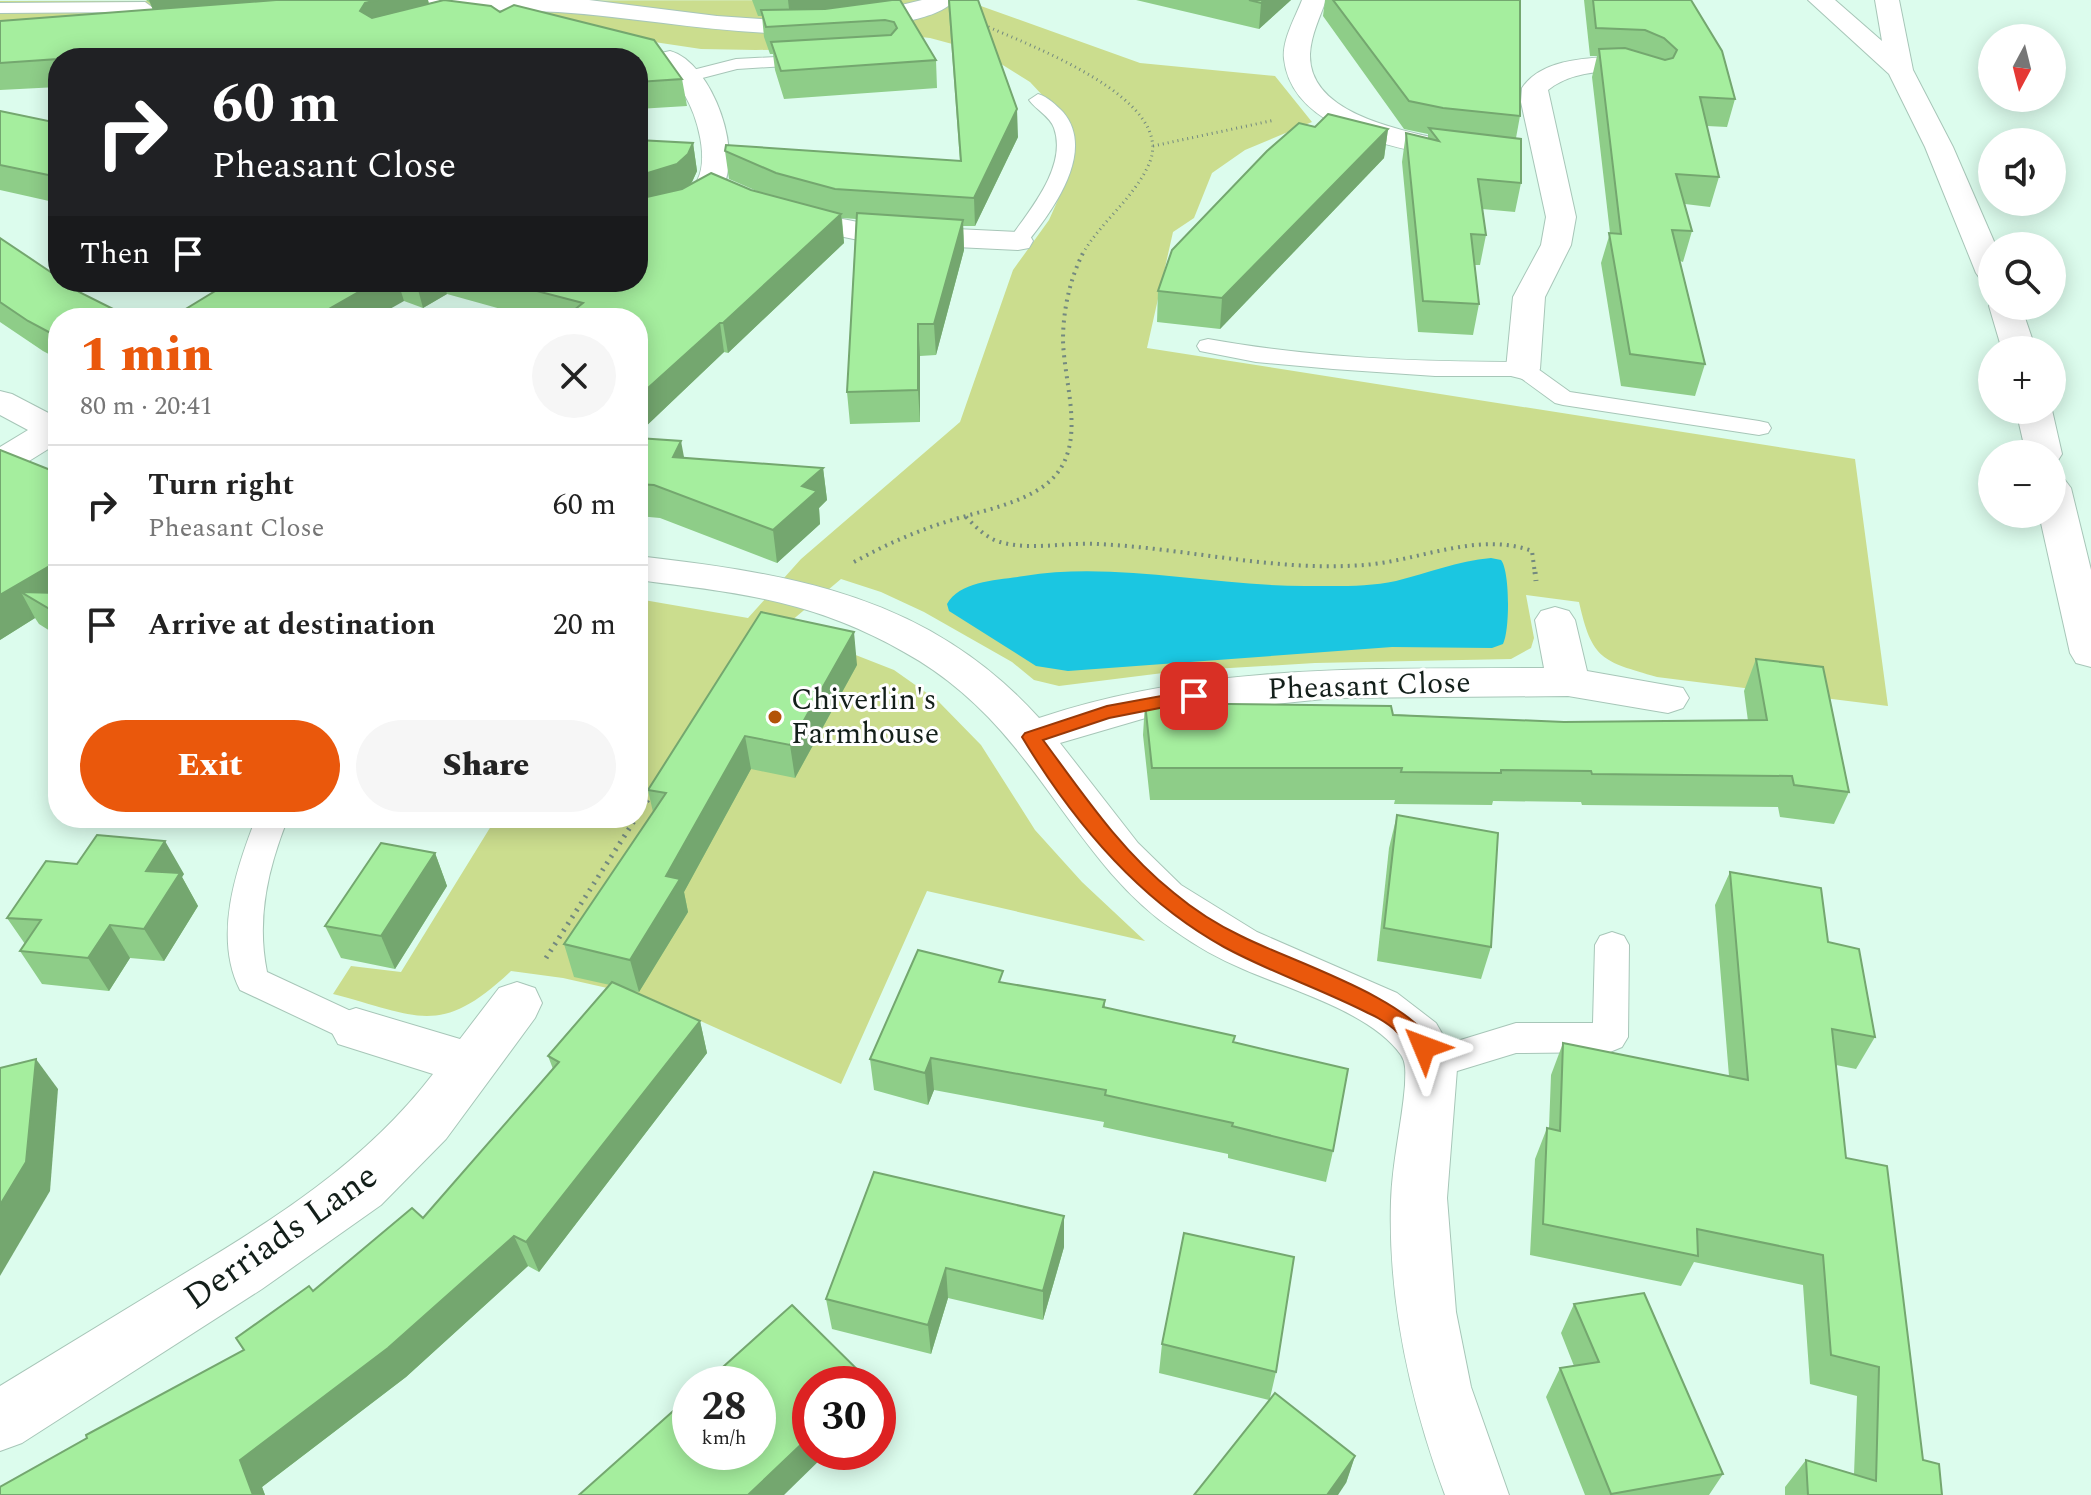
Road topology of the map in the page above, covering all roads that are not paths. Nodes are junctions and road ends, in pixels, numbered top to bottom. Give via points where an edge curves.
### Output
1 (1314, 0) edge
2 (1820, 0) edge
3 (1887, 0) edge
4 (939, 1) edge
5 (582, 3) edge
6 (385, 7) dead end
7 (0, 8) edge
8 (462, 14) junction
9 (427, 24) edge
10 (167, 28) edge
11 (137, 31) junction
12 (111, 33) edge
13 (833, 58) edge
14 (678, 68) joint
15 (1644, 68) edge
16 (1900, 70) junction
17 (1038, 100) dead end
18 (1489, 154) edge
19 (710, 185) junction
20 (648, 216) edge
21 (1978, 240) edge
22 (1018, 241) joint
23 (1208, 346) dead end
24 (1523, 369) junction
25 (0, 401) edge
26 (48, 427) edge
27 (1759, 428) dead end
28 (48, 436) edge
29 (0, 463) edge
30 (2061, 528) edge
31 (648, 569) edge
32 (1555, 620) road end
33 (2091, 653) edge
34 (1568, 682) junction
35 (1668, 698) dead end
36 (1031, 737) junction
37 (268, 828) edge
38 (1612, 945) dead end
39 (517, 1003) road end
40 (356, 1029) joint
41 (471, 1064) junction
42 (1431, 1064) junction
43 (0, 1421) edge
44 (1477, 1495) edge

1 - 18 main road via 1297,59 1306,86 1327,108 1387,135
2 - 16 main road
3 - 16 main road
4 - 5 main road via 888,19 772,30
5 - 8 main road
6 - 8 main road
7 - 11 lane via 136,5 148,10
8 - 9 lane
10 - 11 main road
11 - 12 main road
13 - 14 lane
14 - 19 main road via 713,124 716,158
15 - 24 main road via 1558,73 1540,81 1533,94 1534,157 1561,217 1556,245 1529,297
16 - 21 main road
17 - 22 lane via 1057,116 1066,134 1065,159 1032,225
19 - 20 main road via 678,208
19 - 22 main road via 747,203 835,230
23 - 24 lane via 1347,363
24 - 27 lane via 1563,398
25 - 26 main road
28 - 29 main road
30 - 33 main road
31 - 36 main road via 809,595 884,625 945,658 998,701
32 - 34 main road
34 - 35 main road, Pheasant Close
34 - 36 main road, Pheasant Close via 1380,681 1182,697 1107,712
36 - 42 main road via 1095,824 1167,899 1231,941 1389,1015 1418,1038
37 - 40 lane via 244,933 252,980
38 - 42 lane via 1610,1037 1516,1038
39 - 41 main road, Derriads Lane
40 - 41 main road
41 - 43 main road, Derriads Lane via 427,1123 361,1188 242,1270
42 - 44 main road via 1420,1180 1424,1301 1445,1400

